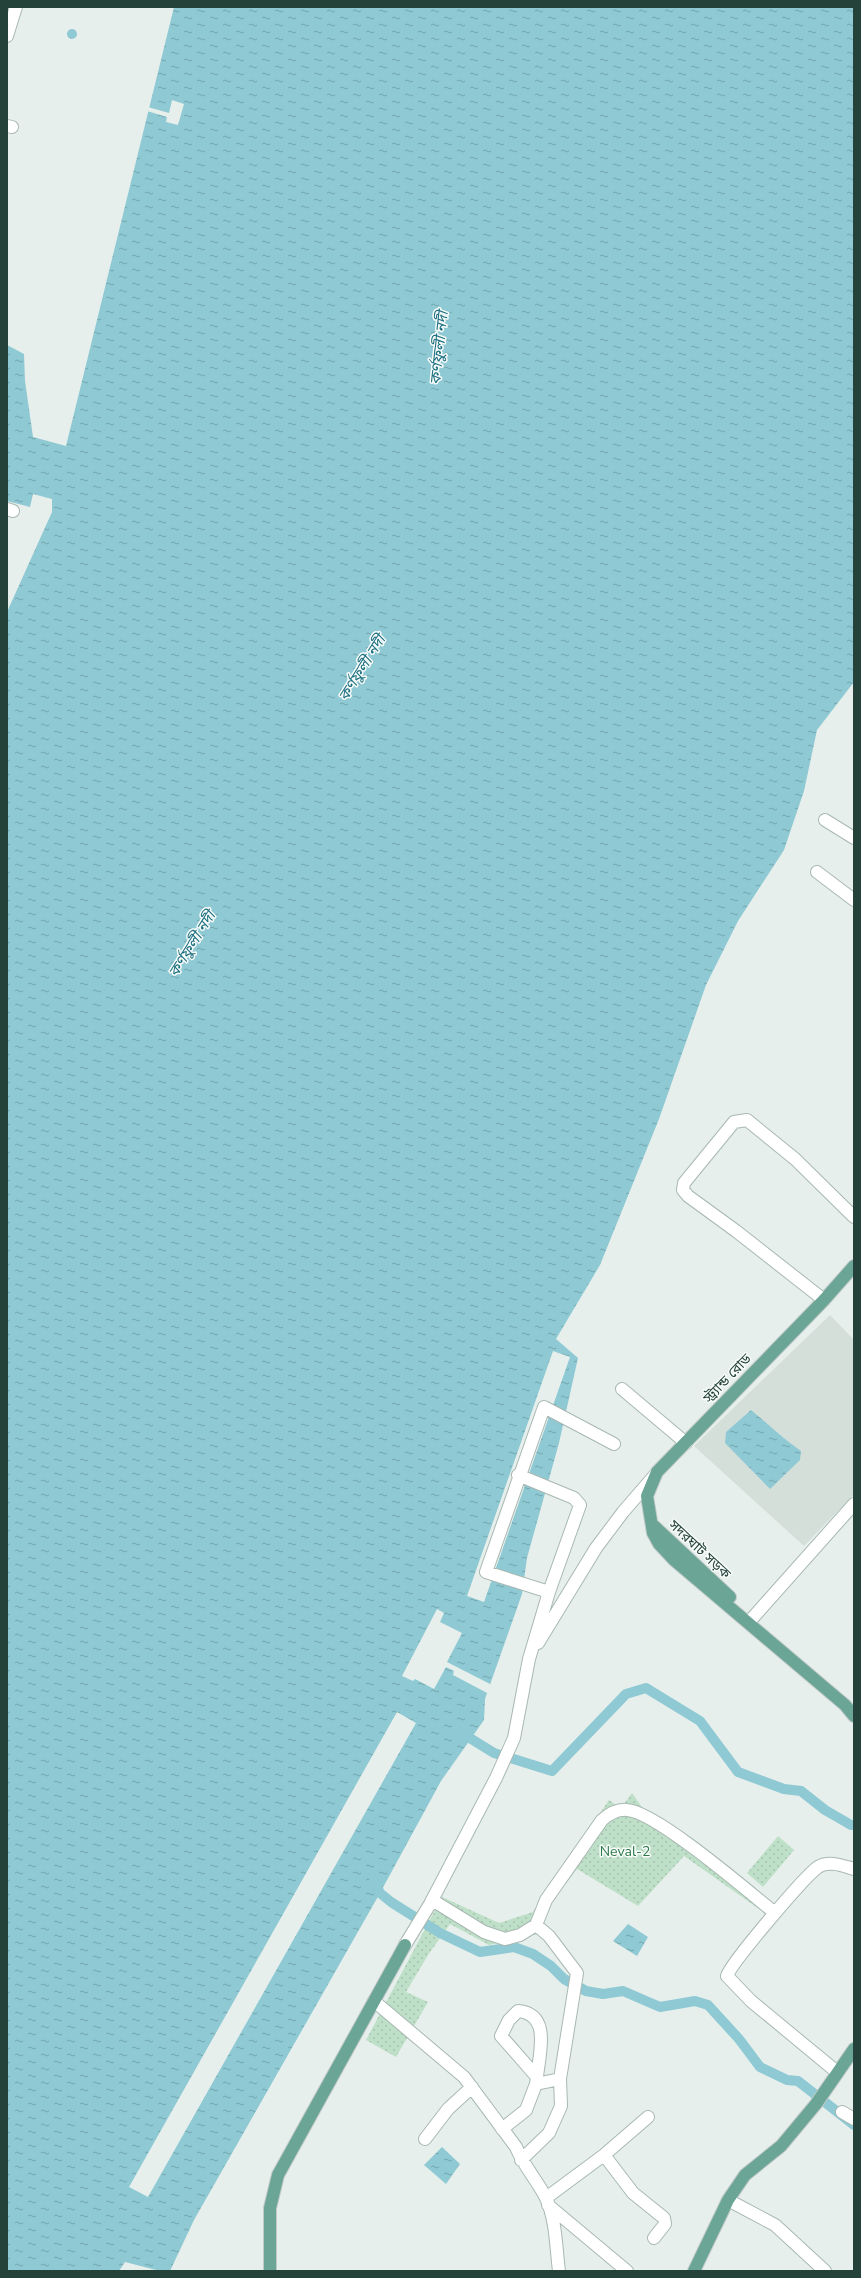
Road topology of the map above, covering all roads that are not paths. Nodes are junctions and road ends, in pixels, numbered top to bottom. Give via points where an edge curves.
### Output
1 (16, 7) edge
2 (7, 36) edge
3 (825, 820) dead end
4 (854, 838) edge
5 (817, 872) dead end
6 (854, 900) edge
7 (854, 1217) edge
8 (853, 1270) edge
9 (824, 1300) junction
10 (622, 1389) dead end
11 (686, 1443) junction
12 (614, 1444) dead end
13 (657, 1472) junction
14 (518, 1475) junction
15 (854, 1504) edge
16 (650, 1522) joint
17 (549, 1592) junction
18 (752, 1620) junction
19 (529, 1659) junction
20 (854, 1704) edge
21 (854, 1716) edge
22 (854, 1869) edge
23 (431, 1902) junction
24 (775, 1913) junction
25 (536, 1925) junction
26 (404, 1945) joint
27 (374, 2001) junction
28 (854, 2049) edge
29 (837, 2072) junction
30 (560, 2079) junction
31 (537, 2080) junction
32 (472, 2087) junction
33 (842, 2112) dead end
34 (648, 2117) dead end
35 (854, 2119) edge
36 (502, 2129) junction
37 (425, 2139) dead end
38 (604, 2155) junction
39 (521, 2160) junction
40 (728, 2200) junction
41 (547, 2202) junction
42 (654, 2238) dead end
43 (270, 2271) edge
44 (559, 2271) edge
45 (627, 2271) edge
46 (694, 2271) edge
47 (825, 2271) edge

1 - 2 street
3 - 4 street
5 - 6 street
7 - 9 street via 795,1159 747,1120 734,1122 684,1183 683,1190 688,1196
8 - 9 main road, স্ট্র্যান্ড রোড
9 - 11 main road, স্ট্র্যান্ড রোড
10 - 11 street
11 - 13 main road, স্ট্র্যান্ড রোড
12 - 14 street via 544,1407
13 - 16 main road, স্ট্র্যান্ড রোড via 647,1496
13 - 19 street via 596,1548
14 - 17 street via 574,1498 580,1505
14 - 17 street via 486,1572
15 - 18 street
16 - 18 main road, সদরঘাট সড়ক via 659,1544 674,1560
17 - 19 street
18 - 20 main road, সদরঘাট সড়ক
18 - 21 main road, সদরঘাট সড়ক
19 - 23 street via 514,1738 496,1778
22 - 24 street via 833,1863 819,1867
23 - 25 street via 484,1932 505,1939 520,1935
23 - 26 street
24 - 25 street via 669,1831 628,1810 608,1815 602,1820 546,1900
24 - 29 street via 727,1976 751,2001
25 - 30 street via 549,1936 577,1973
26 - 27 main road
27 - 32 street via 443,2058
27 - 43 main road via 278,2175 270,2208
28 - 29 main road
29 - 40 main road via 781,2146 745,2175
30 - 31 street
30 - 39 street via 561,2106 549,2133
31 - 31 street via 542,2030 528,2012 518,2011 509,2020 501,2036
31 - 36 street via 526,2110
32 - 36 street
32 - 37 street via 448,2109
33 - 35 street
34 - 38 street
36 - 39 street via 516,2147
38 - 41 street
38 - 42 street via 633,2193 664,2218 665,2224
39 - 41 street
40 - 46 main road
40 - 47 street via 775,2225
41 - 44 street
41 - 45 street

